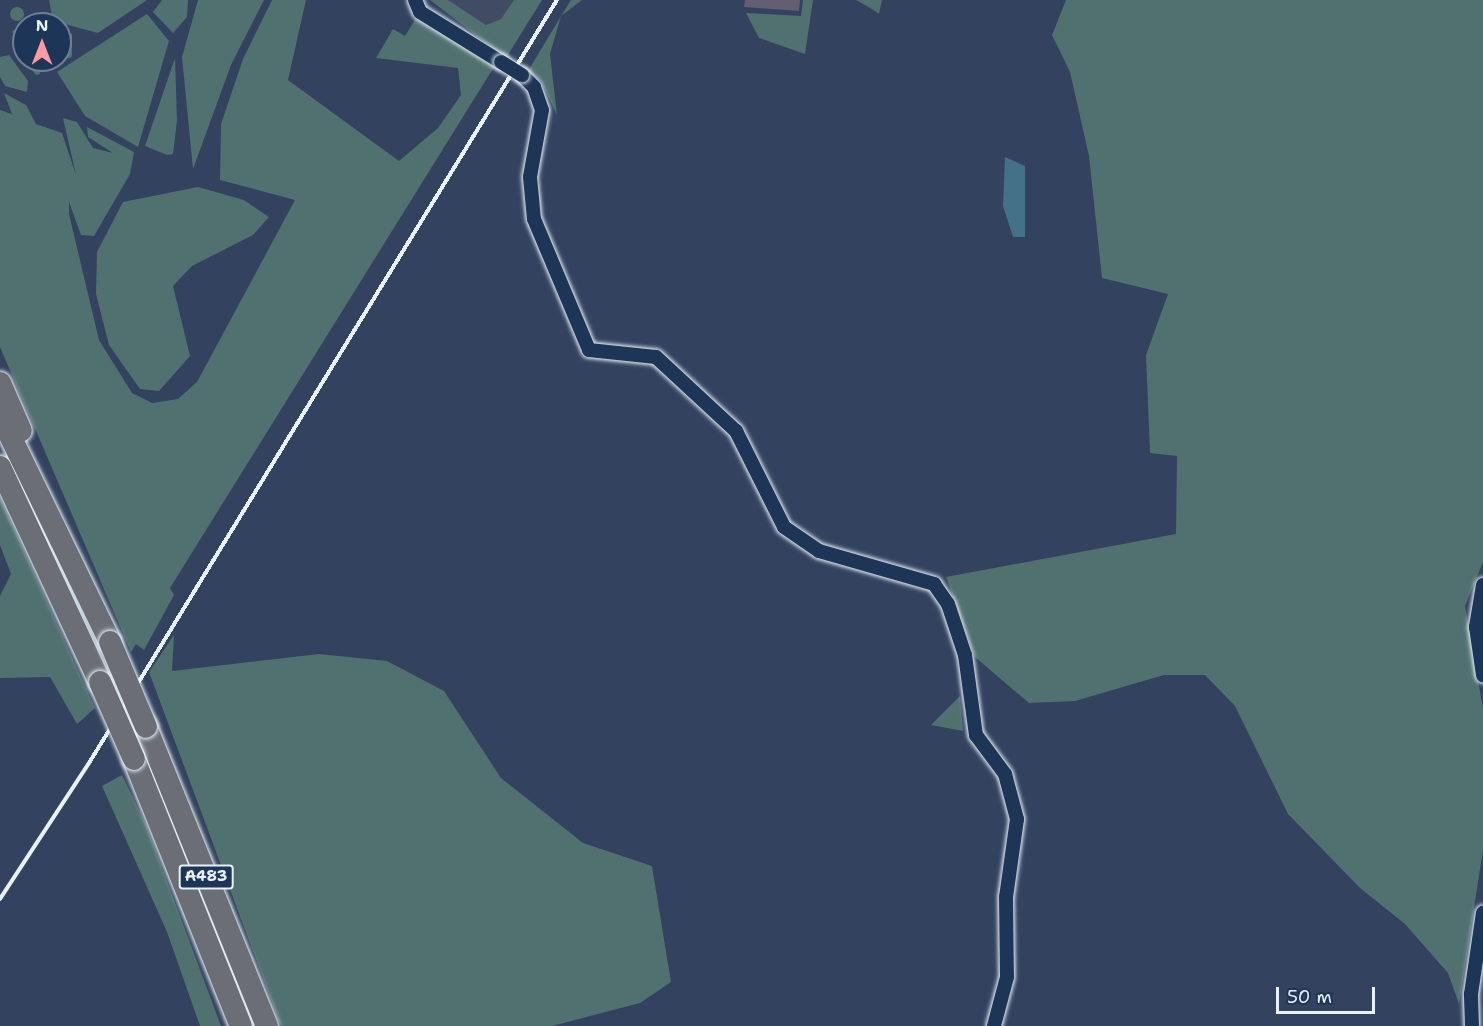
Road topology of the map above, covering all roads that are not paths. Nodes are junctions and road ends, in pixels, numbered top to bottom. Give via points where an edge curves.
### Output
1 (415, 0) edge
2 (0, 383) edge
3 (0, 415) edge
4 (0, 467) edge
5 (71, 559) junction
6 (1483, 585) edge
7 (1483, 675) edge
8 (1483, 913) edge
9 (241, 1026) edge
10 (267, 1026) edge
11 (994, 1026) edge
12 (1472, 1026) edge

1 - 11 street, bridge via 420,12 522,75 534,87 542,110 530,177 534,219 589,350 656,357 736,431 784,527 819,551 934,584 948,604 965,655 976,735 1005,774 1017,819 1006,897 1007,977
2 - 5 highway
3 - 5 highway, A483
4 - 9 highway, A483, bridge via 134,759
5 - 10 highway, A483, bridge via 146,727
6 - 7 street via 1476,627
8 - 12 street via 1471,994

